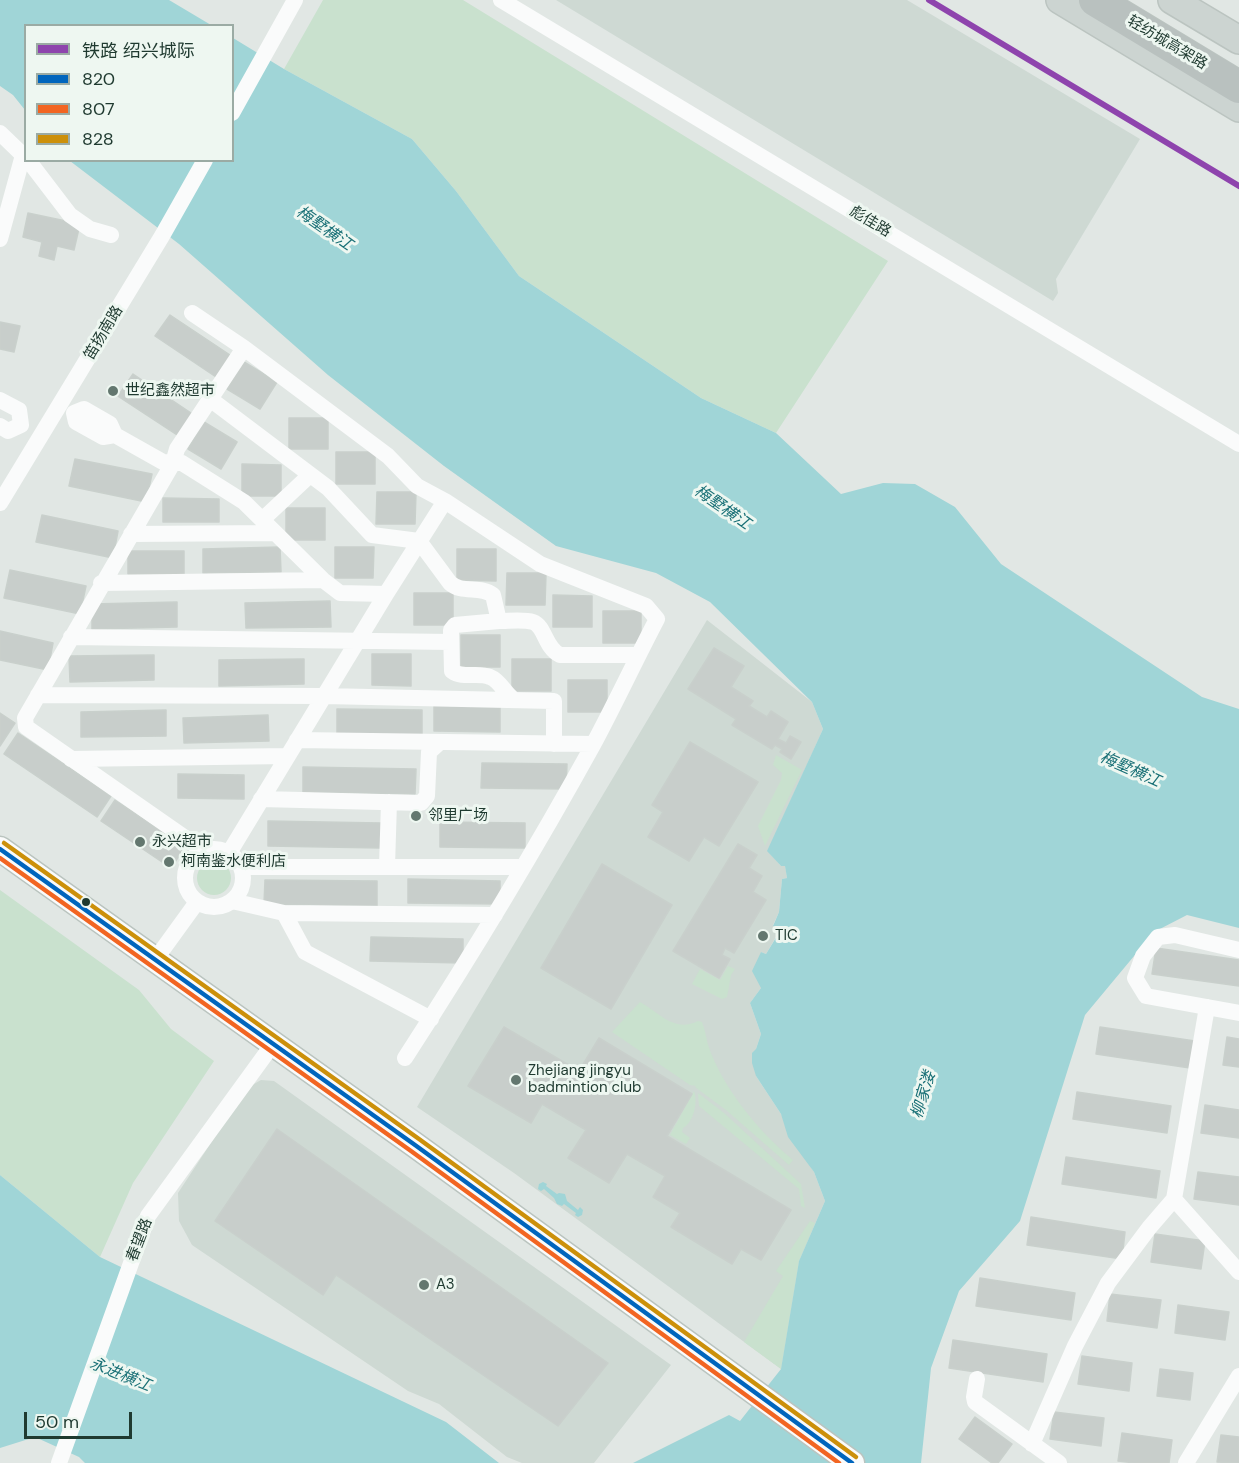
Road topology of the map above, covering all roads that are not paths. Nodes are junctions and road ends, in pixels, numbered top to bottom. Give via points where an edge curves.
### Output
1 (295, 0) edge
2 (501, 0) edge
3 (1060, 0) edge
4 (1095, 0) edge
5 (1136, 0) edge
6 (1172, 0) edge
7 (1239, 40) edge
8 (1239, 61) edge
9 (1239, 87) edge
10 (1239, 108) edge
11 (234, 110) edge
12 (0, 133) edge
13 (24, 157) edge
14 (24, 160) edge
15 (28, 162) edge
16 (204, 162) edge
17 (5, 207) edge
18 (1, 233) edge
19 (111, 235) dead end
20 (192, 313) dead end
21 (244, 348) junction
22 (210, 399) junction
23 (0, 400) edge
24 (67, 409) junction
25 (21, 425) junction
26 (0, 426) edge
27 (41, 436) junction
28 (1239, 444) edge
29 (173, 463) junction
30 (310, 475) junction
31 (445, 501) junction
32 (0, 503) edge
33 (262, 520) junction
34 (275, 533) junction
35 (130, 534) junction
36 (420, 541) junction
37 (322, 580) junction
38 (101, 584) junction
39 (386, 594) junction
40 (499, 621) junction
41 (71, 637) junction
42 (358, 639) junction
43 (451, 642) junction
44 (638, 656) junction
45 (38, 695) junction
46 (324, 696) junction
47 (515, 700) junction
48 (297, 740) junction
49 (440, 742) junction
50 (554, 744) junction
51 (593, 744) junction
52 (287, 756) junction
53 (71, 759) junction
54 (261, 800) junction
55 (389, 802) junction
56 (0, 849) edge
57 (204, 851) junction
58 (229, 853) junction
59 (387, 866) junction
60 (241, 867) junction
61 (523, 867) junction
62 (232, 901) junction
63 (197, 902) junction
64 (284, 914) junction
65 (495, 915) junction
66 (1239, 950) edge
67 (155, 960) junction
68 (1208, 1007) junction
69 (1239, 1013) edge
70 (430, 1019) junction
71 (273, 1044) junction
72 (405, 1058) dead end
73 (1174, 1198) junction
74 (1239, 1272) edge
75 (1239, 1376) edge
76 (977, 1379) dead end
77 (1032, 1444) junction
78 (59, 1463) edge
79 (852, 1463) edge
80 (1059, 1463) edge
81 (1186, 1463) edge

1 - 11 street
2 - 28 street, 彪佳路
3 - 10 main road
4 - 9 highway, 轻纺城高架路
5 - 8 highway, 轻纺城高架路
6 - 7 main road
12 - 13 street
14 - 17 street
15 - 19 street via 70,215 90,229
16 - 24 street, 笛扬南路
17 - 18 street
20 - 21 street
21 - 22 street
21 - 31 street via 388,456 417,486
22 - 29 street via 177,449
22 - 30 street
23 - 25 street via 20,410
24 - 27 street, 笛扬南路
24 - 29 street via 76,422 103,437 115,435 163,462
25 - 26 street via 8,431
25 - 27 street
27 - 32 street, 笛扬南路
29 - 33 street via 182,463 244,502
29 - 35 street
30 - 33 street
30 - 36 street via 328,488 372,535
31 - 36 street
31 - 44 street via 540,564 646,606 657,619
33 - 34 street
34 - 35 street
34 - 37 street
35 - 38 street
36 - 39 street
36 - 40 street via 456,588 486,590 493,595
37 - 38 street
37 - 39 street via 340,593
38 - 41 street
39 - 42 street
40 - 43 street via 455,625
40 - 44 street via 533,622 552,651 560,654
41 - 42 street
41 - 45 street
42 - 43 street
42 - 46 street
43 - 47 street via 452,671 458,675 488,676
44 - 51 street
45 - 46 street
45 - 53 street via 25,718 26,727
46 - 47 street
46 - 48 street
47 - 50 street via 554,701
48 - 49 street
48 - 52 street
49 - 50 street
49 - 55 street via 429,752 427,796 421,803
50 - 51 street
51 - 61 street
52 - 53 street
52 - 54 street
53 - 57 street
54 - 55 street
54 - 58 street
55 - 59 street
56 - 67 main road
57 - 58 street
57 - 63 street via 196,855 186,870 186,888
58 - 60 street
59 - 60 street
59 - 61 street
60 - 62 street via 242,885
61 - 65 street
62 - 63 street via 215,908
62 - 64 street
63 - 67 street
64 - 65 street
64 - 70 street via 305,952
65 - 70 street
66 - 68 street via 1175,935 1158,937 1143,956 1135,978 1146,996
67 - 71 main road
68 - 69 street
68 - 73 street
70 - 72 street
71 - 78 street, 春望路 via 148,1216
71 - 79 main road
73 - 74 street
73 - 77 street via 1108,1283
75 - 81 street
76 - 77 street via 975,1402
77 - 80 street

